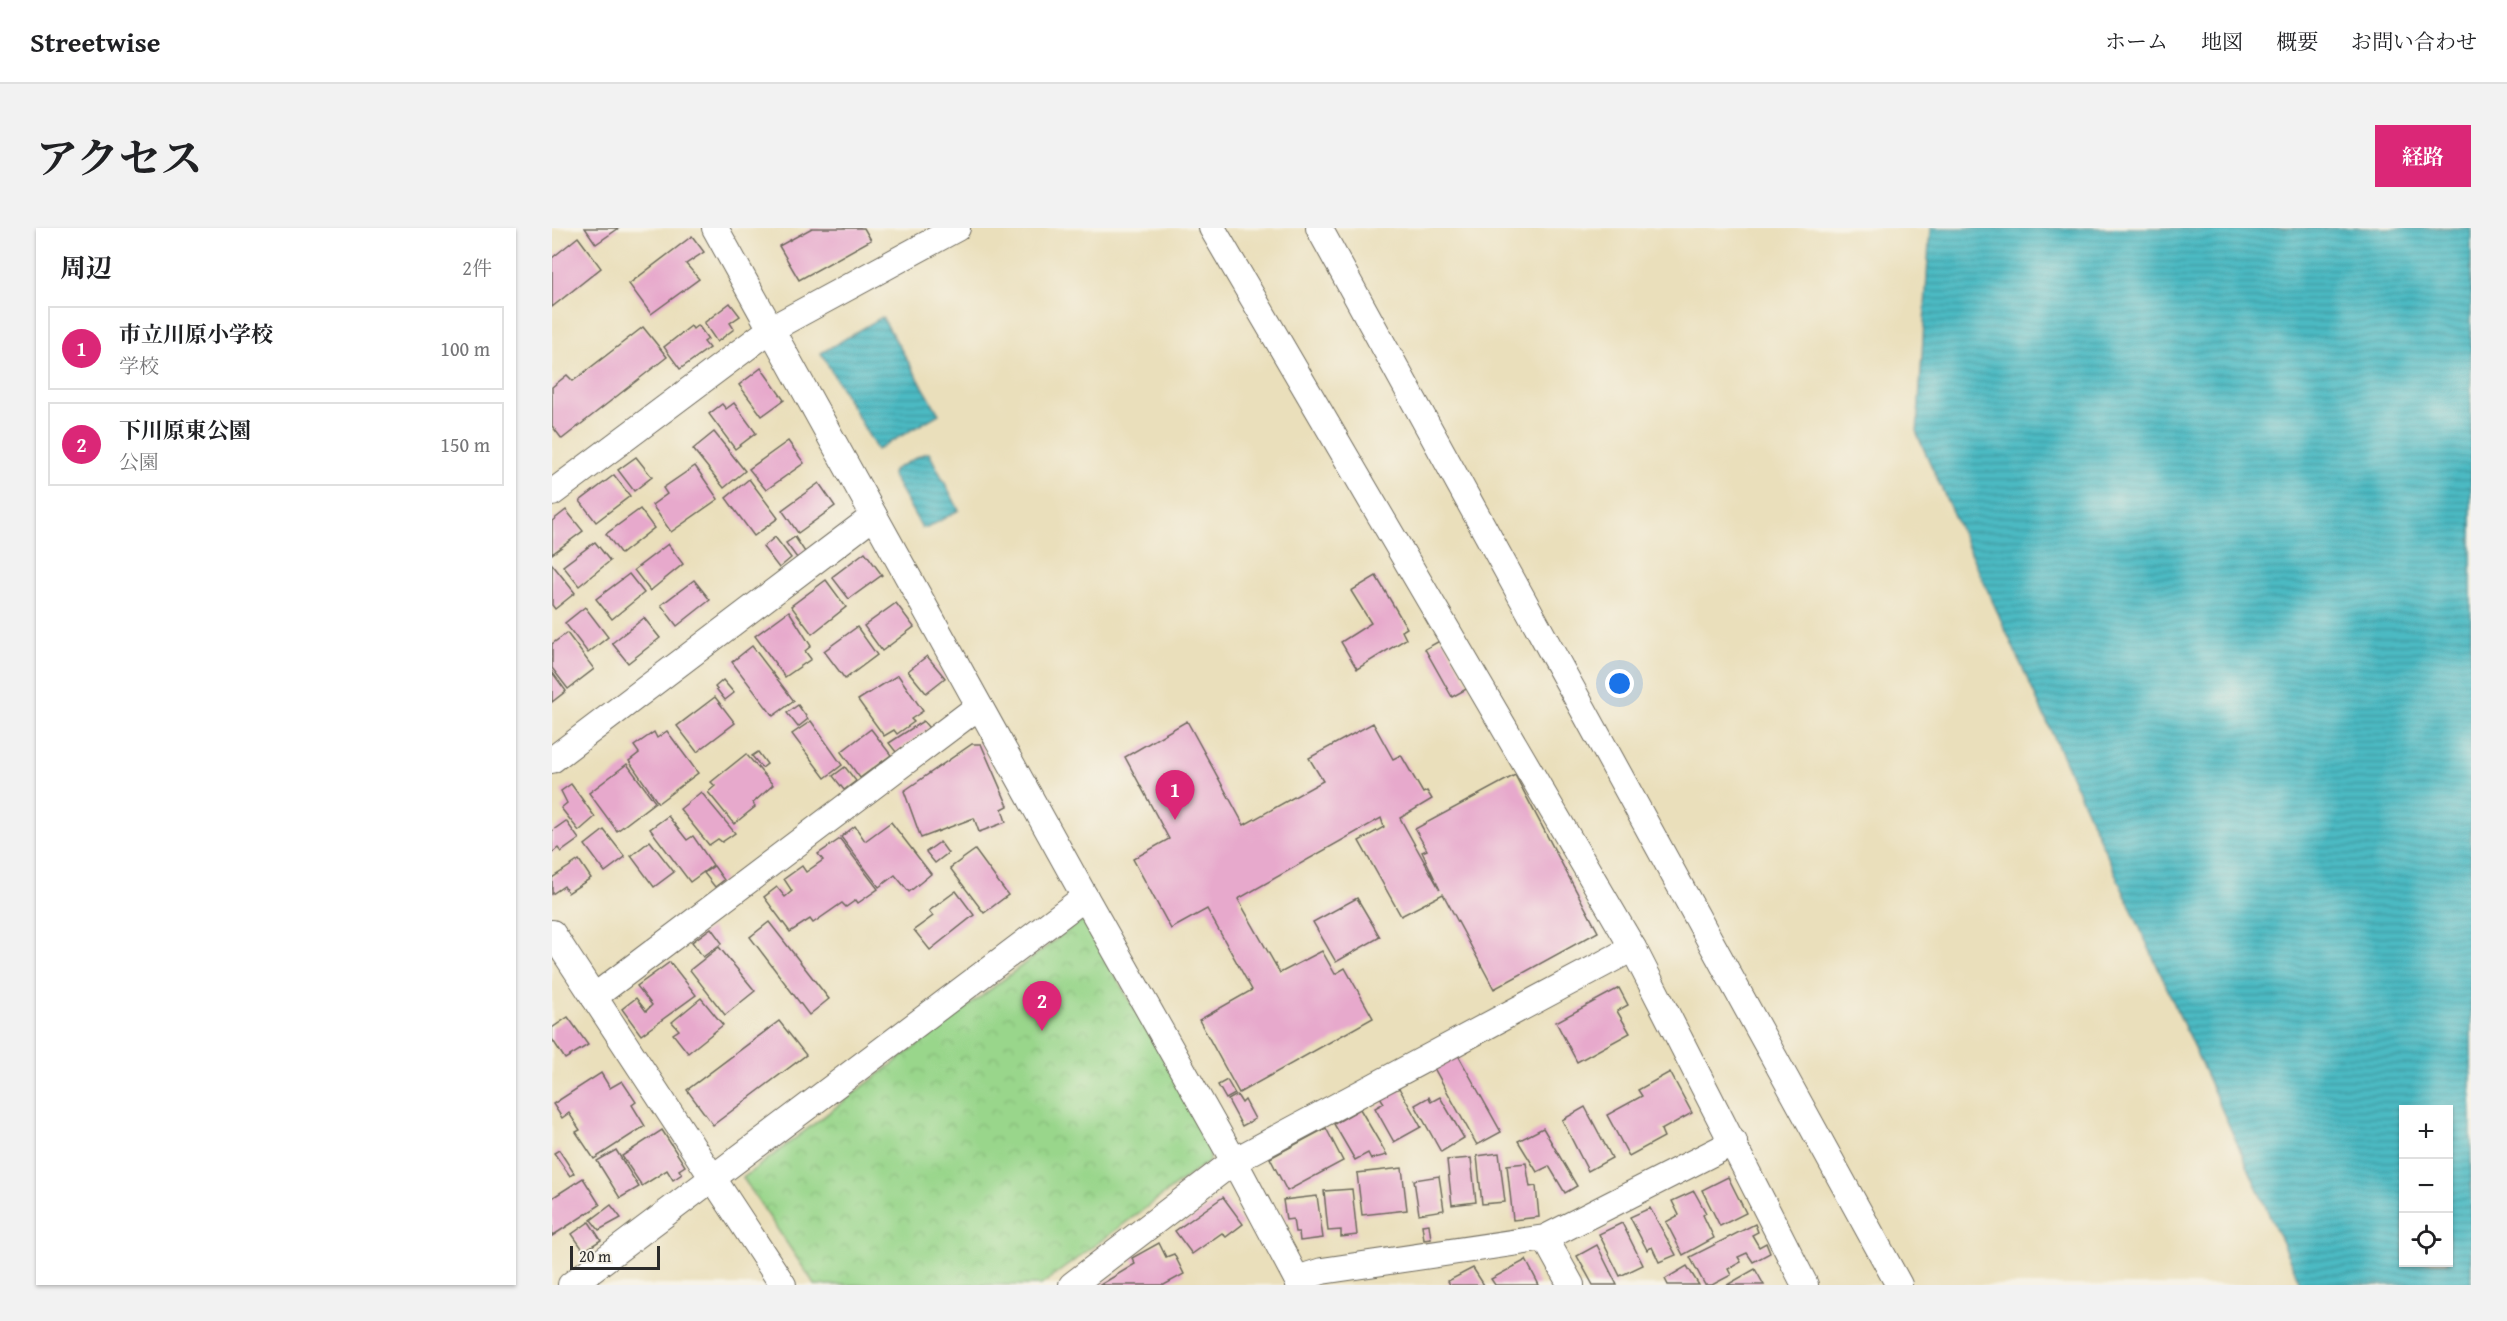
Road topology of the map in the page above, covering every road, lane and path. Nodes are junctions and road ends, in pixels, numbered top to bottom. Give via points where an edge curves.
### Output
1 (715, 228) edge
2 (956, 228) edge
3 (1212, 228) edge
4 (1319, 228) edge
5 (771, 329) junction
6 (552, 493) edge
7 (874, 516) junction
8 (979, 706) junction
9 (552, 760) edge
10 (1085, 897) junction
11 (552, 933) edge
12 (1633, 948) junction
13 (594, 997) junction
14 (1734, 1142) junction
15 (1234, 1161) junction
16 (712, 1178) junction
17 (1545, 1238) junction
18 (1298, 1282) edge
19 (571, 1285) edge
20 (783, 1285) edge
21 (1073, 1285) edge
22 (1571, 1285) edge
23 (1805, 1285) edge
24 (1899, 1285) edge

1 - 5 street
2 - 5 street
3 - 12 street
4 - 24 street
5 - 6 street
5 - 7 street
7 - 8 street
7 - 9 street
8 - 10 street
8 - 13 street
10 - 15 street
10 - 16 street
11 - 13 street
12 - 14 street
12 - 15 street
13 - 16 street
14 - 17 street
14 - 23 street
15 - 18 street
15 - 21 street
16 - 19 street
16 - 20 street
17 - 18 street via 1322,1270
17 - 22 street

